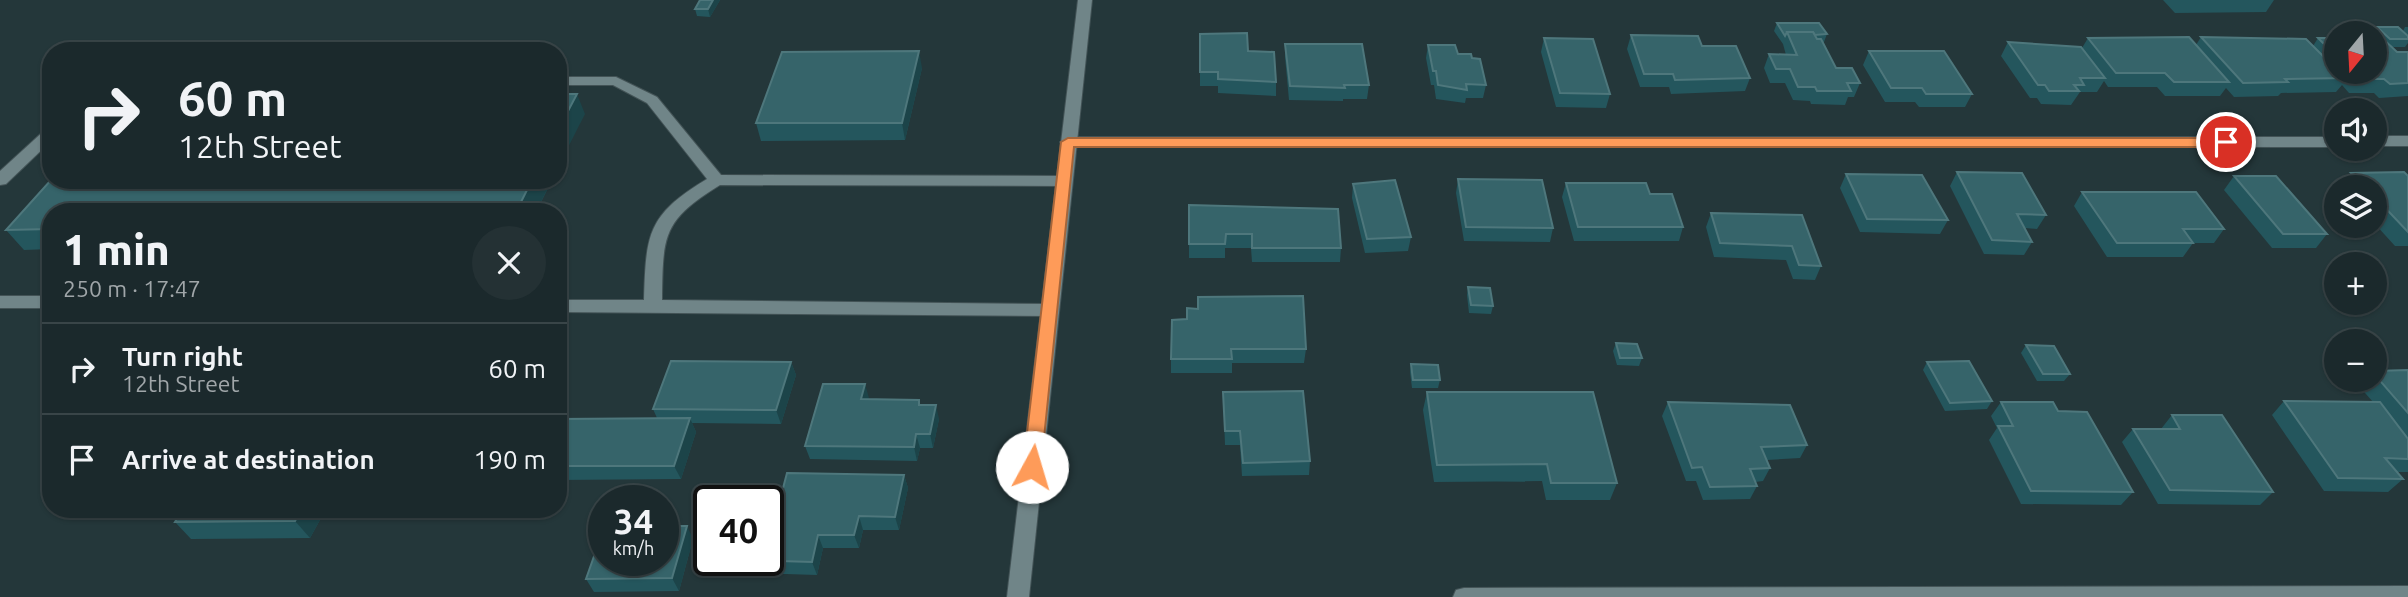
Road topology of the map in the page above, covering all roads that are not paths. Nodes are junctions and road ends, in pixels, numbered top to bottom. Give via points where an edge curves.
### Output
1 (1085, 0) edge
2 (567, 81) edge
3 (42, 140) edge
4 (2387, 141) edge
5 (2408, 141) edge
6 (1068, 142) junction
7 (2324, 142) edge
8 (0, 180) edge
9 (717, 180) junction
10 (1064, 181) junction
11 (0, 302) edge
12 (42, 302) edge
13 (567, 306) edge
14 (653, 307) junction
15 (1049, 310) junction
16 (2408, 595) edge
17 (1018, 597) edge
18 (1464, 597) edge

1 - 6 street
2 - 9 street via 616,81 652,100
3 - 8 street
4 - 5 street
6 - 7 street
6 - 10 street
9 - 10 street
9 - 14 street via 670,210 661,225 654,250
10 - 15 street
11 - 12 street
13 - 14 street
14 - 15 street
15 - 17 street
16 - 18 street

